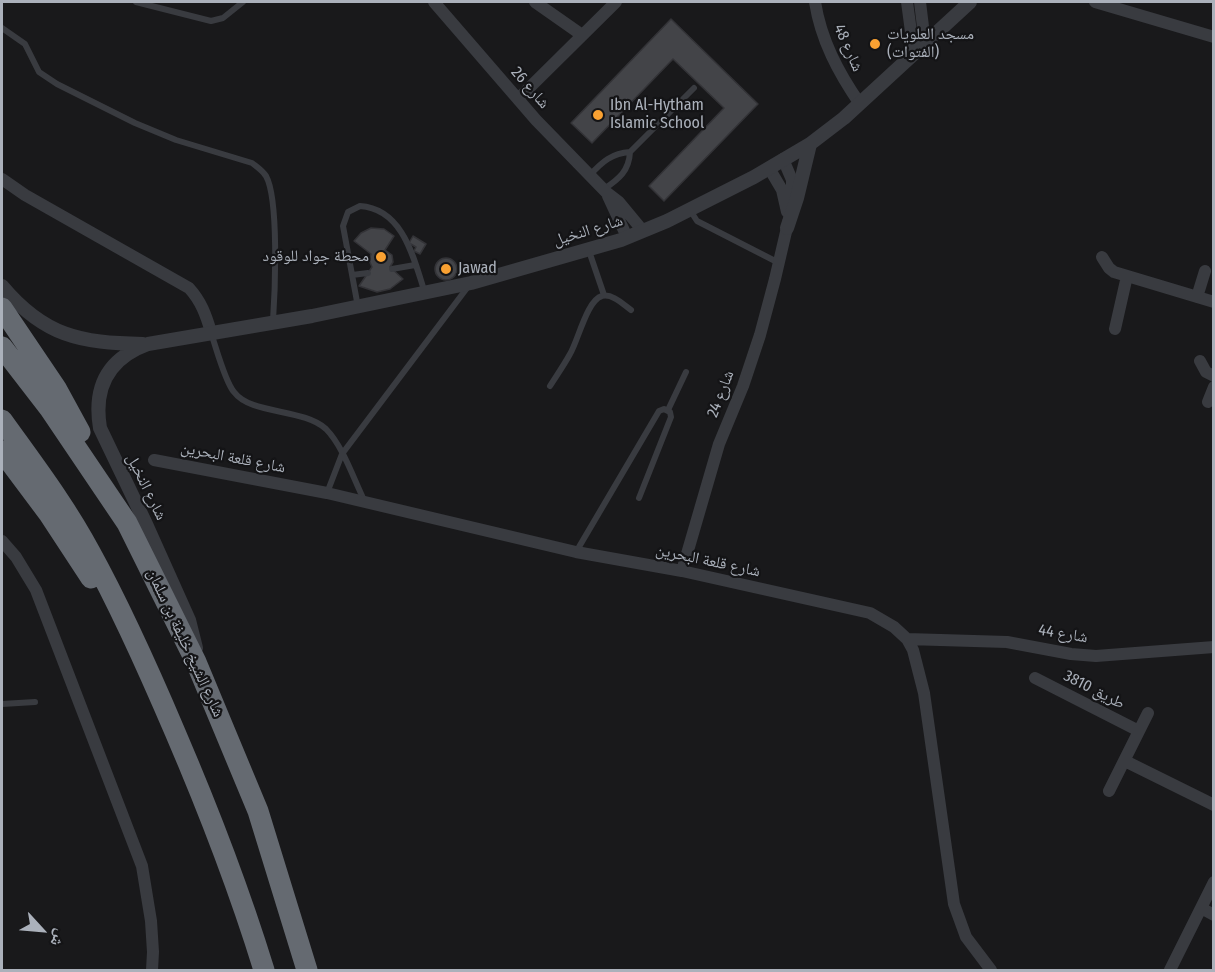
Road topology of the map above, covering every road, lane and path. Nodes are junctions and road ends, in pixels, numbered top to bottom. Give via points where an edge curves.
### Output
1 (136, 2) edge
2 (243, 2) edge
3 (434, 2) edge
4 (535, 2) edge
5 (616, 2) edge
6 (815, 2) edge
7 (907, 2) edge
8 (920, 2) edge
9 (1095, 2) edge
10 (965, 4) edge
11 (2, 28) edge
12 (582, 35) junction
13 (1214, 37) edge
14 (926, 43) junction
15 (914, 54) junction
16 (694, 88) dead end
17 (518, 99) junction
18 (860, 104) junction
19 (810, 144) junction
20 (630, 152) junction
21 (783, 159) junction
22 (769, 168) junction
23 (590, 175) junction
24 (2, 179) edge
25 (605, 191) junction
26 (690, 210) junction
27 (787, 228) junction
28 (643, 231) junction
29 (627, 237) junction
30 (588, 249) junction
31 (1102, 257) dead end
32 (779, 263) junction
33 (415, 265) junction
34 (392, 269) dead end
35 (1205, 271) dead end
36 (368, 273) dead end
37 (352, 276) junction
38 (1127, 276) junction
39 (471, 284) junction
40 (2, 286) edge
41 (425, 294) junction
42 (604, 296) junction
43 (1197, 297) junction
44 (1214, 302) edge
45 (358, 307) junction
46 (2, 308) edge
47 (631, 310) dead end
48 (273, 322) junction
49 (1115, 329) dead end
50 (210, 332) junction
51 (148, 344) junction
52 (2, 347) edge
53 (1200, 361) dead end
54 (687, 372) dead end
55 (1214, 376) edge
56 (550, 386) dead end
57 (1214, 387) edge
58 (1208, 402) dead end
59 (668, 410) junction
60 (2, 420) edge
61 (2, 451) edge
62 (342, 454) junction
63 (154, 460) dead end
64 (327, 493) junction
65 (639, 498) dead end
66 (365, 502) junction
67 (127, 523) junction
68 (2, 542) edge
69 (576, 552) junction
70 (682, 571) junction
71 (908, 639) junction
72 (1214, 647) edge
73 (144, 659) junction
74 (196, 662) junction
75 (1035, 678) dead end
76 (35, 702) dead end
77 (2, 704) edge
78 (1148, 713) dead end
79 (1139, 731) junction
80 (1125, 761) junction
81 (1109, 791) dead end
82 (1213, 803) edge
83 (1214, 882) edge
84 (1201, 908) junction
85 (1214, 915) edge
86 (153, 952) junction
87 (152, 970) edge
88 (158, 970) edge
89 (264, 970) edge
90 (307, 970) edge
91 (992, 970) edge
92 (1170, 970) edge

1 - 2 lane via 211,21 224,18
3 - 17 street, شارع 26
4 - 12 street
5 - 12 street
6 - 18 street, شارع 48 via 829,53
7 - 15 street
8 - 14 street
9 - 13 street
10 - 14 street, شارع النخيل
11 - 48 lane via 25,44 39,72 57,84 135,123 260,169 272,197
12 - 17 street
14 - 15 street, شارع النخيل
15 - 18 street, شارع النخيل
16 - 20 lane
17 - 23 street, شارع 26
18 - 19 street, شارع النخيل
19 - 21 street, شارع النخيل
19 - 27 street
20 - 23 lane via 609,157
20 - 25 lane via 625,172
21 - 22 street, شارع النخيل
21 - 27 street, شارع 24 via 793,189
22 - 26 street, شارع النخيل
22 - 27 street, شارع 24 via 785,202
23 - 25 street, شارع 26
24 - 50 street via 189,288 198,297
25 - 28 street, شارع 26
25 - 29 street, شارع 26
26 - 28 street, شارع النخيل
26 - 32 lane via 697,221
27 - 32 street, شارع 24
28 - 29 street, شارع النخيل
29 - 30 street, شارع النخيل
30 - 39 street, شارع النخيل
30 - 42 lane
31 - 38 street via 1109,268
32 - 70 street, شارع 24 via 760,335 719,444
33 - 34 lane
33 - 37 lane via 398,227 380,213 360,206 348,212 343,221
33 - 41 lane
35 - 43 street
36 - 37 lane
37 - 45 lane
38 - 43 street
38 - 49 street
39 - 41 street, شارع النخيل
39 - 62 lane
40 - 51 street, شارع النخيل via 32,316 61,333 102,343
41 - 45 street, شارع النخيل
42 - 47 lane
42 - 56 lane via 590,308 570,355
43 - 44 street
45 - 48 street, شارع النخيل
46 - 67 highway via 56,388
48 - 50 street, شارع النخيل
50 - 51 street, شارع النخيل
50 - 62 lane via 232,391 242,400 318,423 335,440
51 - 74 street, شارع النخيل via 134,349 110,369 98,397 97,412 104,441 189,620
52 - 67 highway, شارع الشيخ خليفة بن سلمان via 50,409
53 - 55 street via 1206,372
54 - 59 lane
57 - 58 street
59 - 65 lane via 671,417
59 - 69 lane via 660,411
60 - 73 highway via 90,550
61 - 73 highway via 49,514
62 - 64 lane
62 - 66 lane
63 - 64 street, شارع قلعة البحرين
64 - 66 street, شارع قلعة البحرين
66 - 69 street, شارع قلعة البحرين
67 - 74 highway, شارع الشيخ خليفة بن سلمان
68 - 86 street via 36,590 142,866
69 - 70 street, شارع قلعة البحرين
70 - 71 street, شارع قلعة البحرين via 870,613
71 - 72 street, شارع 44 via 1007,642 1096,656
71 - 91 street via 924,693 954,904 966,938
73 - 89 highway via 214,824
74 - 90 highway, شارع الشيخ خليفة بن سلمان via 258,811
75 - 79 street, طريق 3810
76 - 77 lane
78 - 79 street
79 - 80 street
80 - 81 street
80 - 82 street
83 - 84 street
84 - 85 street
84 - 92 street
86 - 87 street
86 - 88 lane

